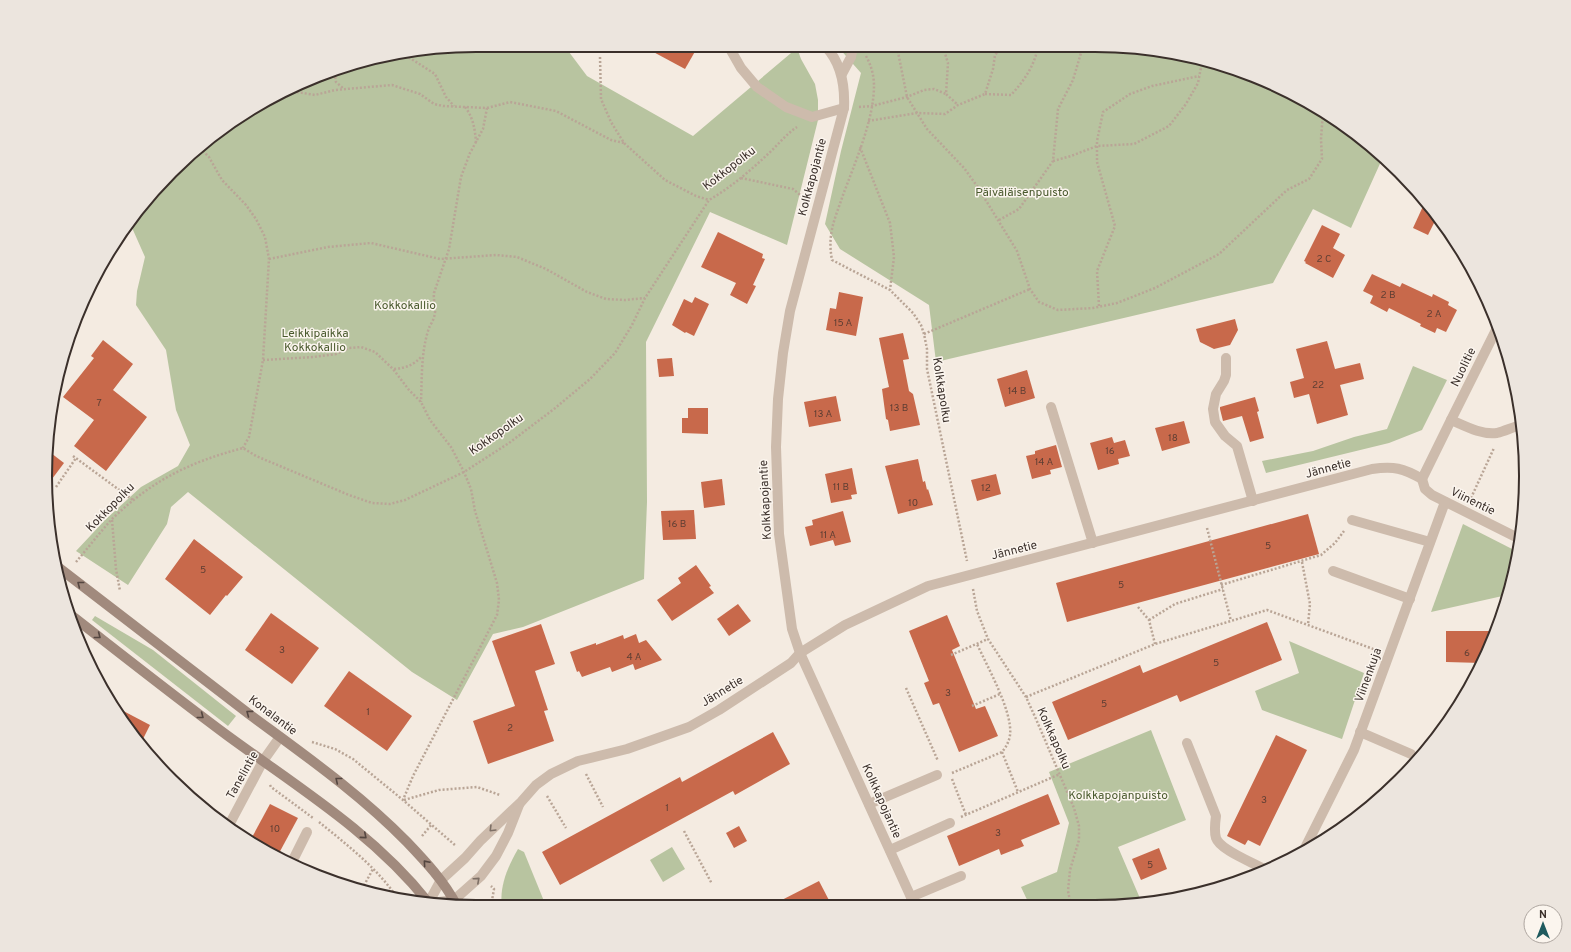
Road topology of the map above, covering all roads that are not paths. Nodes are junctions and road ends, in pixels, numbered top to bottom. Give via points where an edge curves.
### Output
1 (731, 52) edge
2 (829, 52) edge
3 (852, 52) edge
4 (842, 74) junction
5 (844, 108) junction
6 (1494, 334) edge
7 (1226, 358) dead end
8 (1051, 406) dead end
9 (1451, 420) junction
10 (1516, 427) edge
11 (1422, 479) junction
12 (1252, 501) junction
13 (1445, 502) junction
14 (1352, 520) road end
15 (1514, 536) edge
16 (1430, 542) junction
17 (1093, 543) junction
18 (63, 571) edge
19 (1333, 571) dead end
20 (1410, 599) junction
21 (78, 620) edge
22 (800, 652) junction
23 (1360, 732) junction
24 (280, 737) junction
25 (1187, 743) dead end
26 (1411, 754) dead end
27 (264, 761) junction
28 (937, 775) road end
29 (520, 802) junction
30 (869, 804) junction
31 (231, 822) edge
32 (950, 822) road end
33 (307, 832) dead end
34 (1308, 843) edge
35 (890, 850) junction
36 (294, 859) edge
37 (1260, 867) edge
38 (961, 876) dead end
39 (441, 880) junction
40 (425, 896) edge
41 (432, 897) edge
42 (453, 899) edge
43 (458, 899) edge
44 (912, 900) edge
45 (917, 900) edge

1 - 5 street via 757,87 786,107 812,117
2 - 4 street
3 - 4 street
4 - 5 street, Kolkkapojantie via 845,90
5 - 22 street, Kolkkapojantie via 790,311 778,399 776,447 779,534 792,629
6 - 9 street, Nuolitie
7 - 12 street via 1226,375 1216,394 1213,409 1215,422 1225,436 1237,446
8 - 17 street
9 - 10 street via 1467,428 1484,432 1496,433
9 - 11 street
11 - 12 street, Jännetie via 1399,468 1385,467
11 - 13 street, Viinentie via 1425,489
12 - 17 street, Jännetie
13 - 15 street, Viinentie
13 - 16 street, Viinenkuja
14 - 16 street
16 - 20 street, Viinenkuja
17 - 22 street, Jännetie via 928,586 845,624
24 -> 18 main road, Konalantie
19 - 20 street
20 - 23 street, Viinenkuja
21 -> 27 main road
22 - 29 street, Jännetie via 791,663 689,727 627,749 578,761 551,774
22 - 30 street, Kolkkapojantie
23 - 26 street
23 - 34 street, Viinenkuja via 1354,750
24 - 27 street, Tanelintie
39 -> 24 main road, Konalantie via 401,836 368,805
25 - 37 street via 1216,816 1216,839 1222,847
27 - 31 street, Tanelintie
27 -> 40 main road via 364,836
28 - 30 street
29 -> 39 street, Jännetie
43 -> 29 street, Jännetie via 496,856
30 - 35 street, Kolkkapojantie
32 - 35 street
33 - 36 street
35 - 44 street, Kolkkapojantie
38 - 45 street
39 - 41 street, Jännetie
39 - 42 main road, Konalantie

